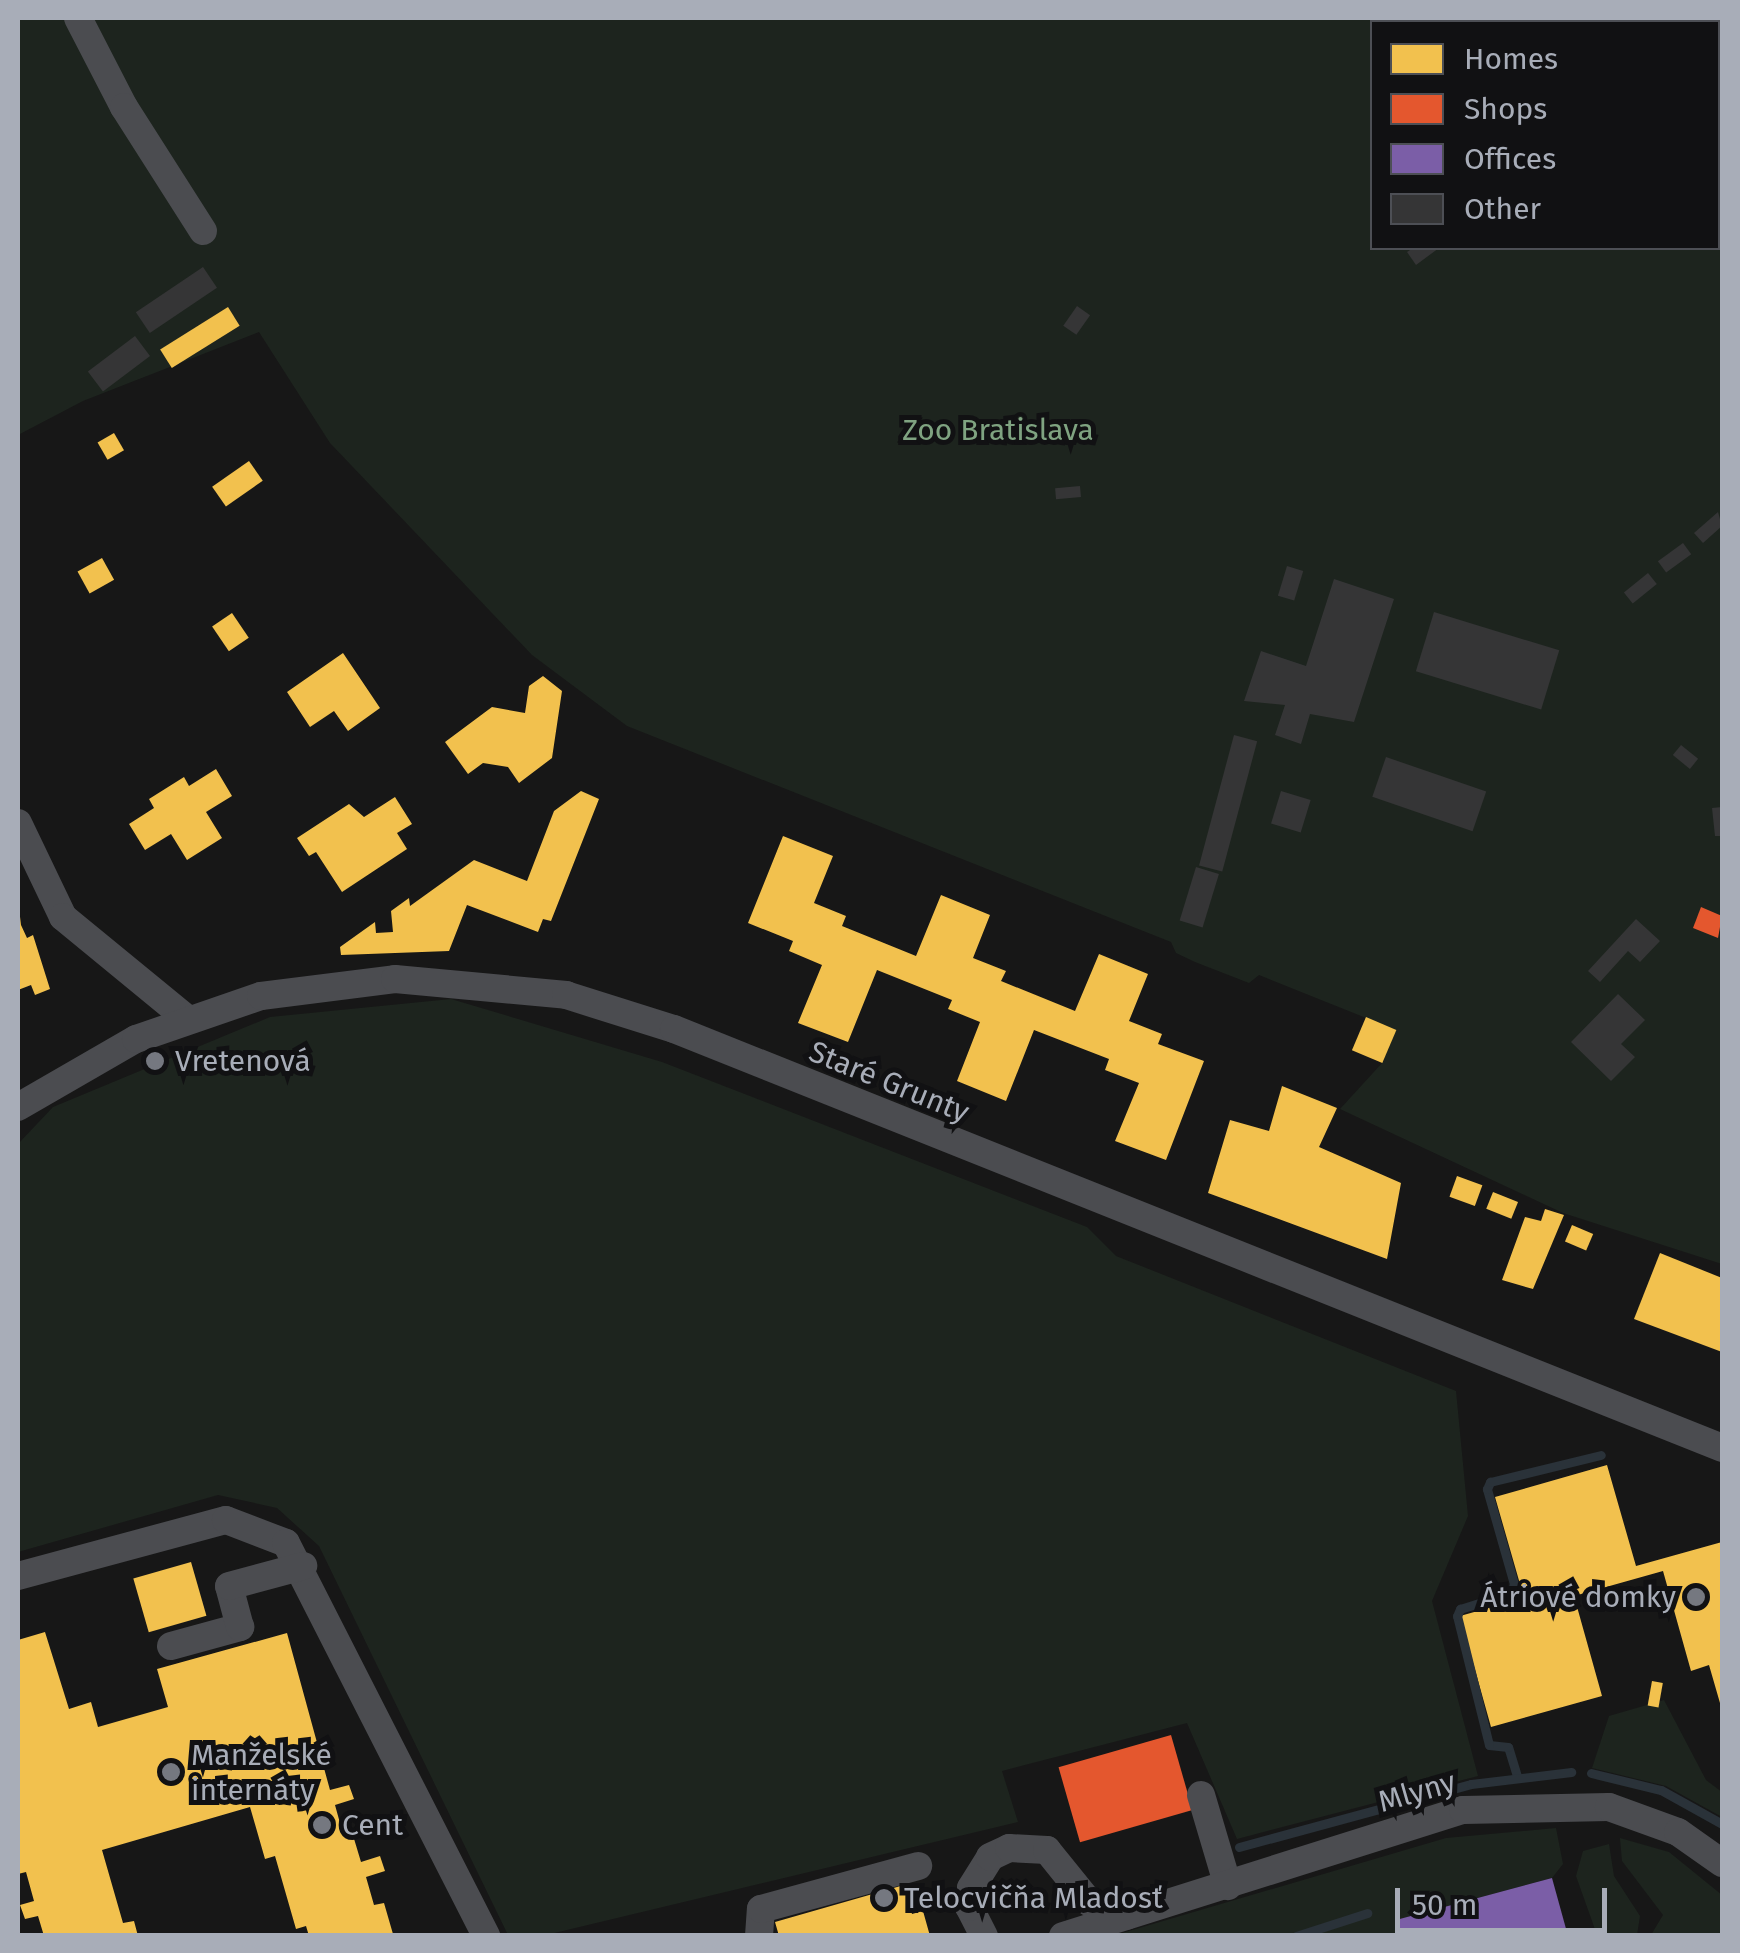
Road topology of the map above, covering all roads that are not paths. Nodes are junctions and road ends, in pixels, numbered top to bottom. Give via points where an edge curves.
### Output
1 (78, 18) edge
2 (203, 231) dead end
3 (18, 823) edge
4 (186, 1018) junction
5 (18, 1107) edge
6 (1722, 1448) edge
7 (303, 1566) junction
8 (18, 1576) edge
9 (171, 1646) dead end
10 (1200, 1794) dead end
11 (1722, 1863) edge
12 (918, 1866) dead end
13 (1228, 1886) junction
14 (1127, 1916) junction
15 (486, 1936) edge
16 (759, 1936) edge
17 (984, 1936) edge
18 (1063, 1936) edge

1 - 2 street via 124,107
3 - 4 street via 63,917
4 - 5 street, Staré Grunty via 84,1065
4 - 6 street, Staré Grunty via 261,996 394,979 514,986 618,1009
7 - 8 street via 267,1531 226,1520
7 - 9 street via 229,1586 240,1626
7 - 15 street
10 - 13 street
11 - 13 street, Mlyny via 1644,1817 1609,1807 1524,1804 1463,1810
12 - 16 street via 760,1909
13 - 14 street, Mlyny
14 - 17 street via 1090,1902 1047,1850 1009,1848 990,1857 971,1888 969,1908
14 - 18 street, Mlyny

